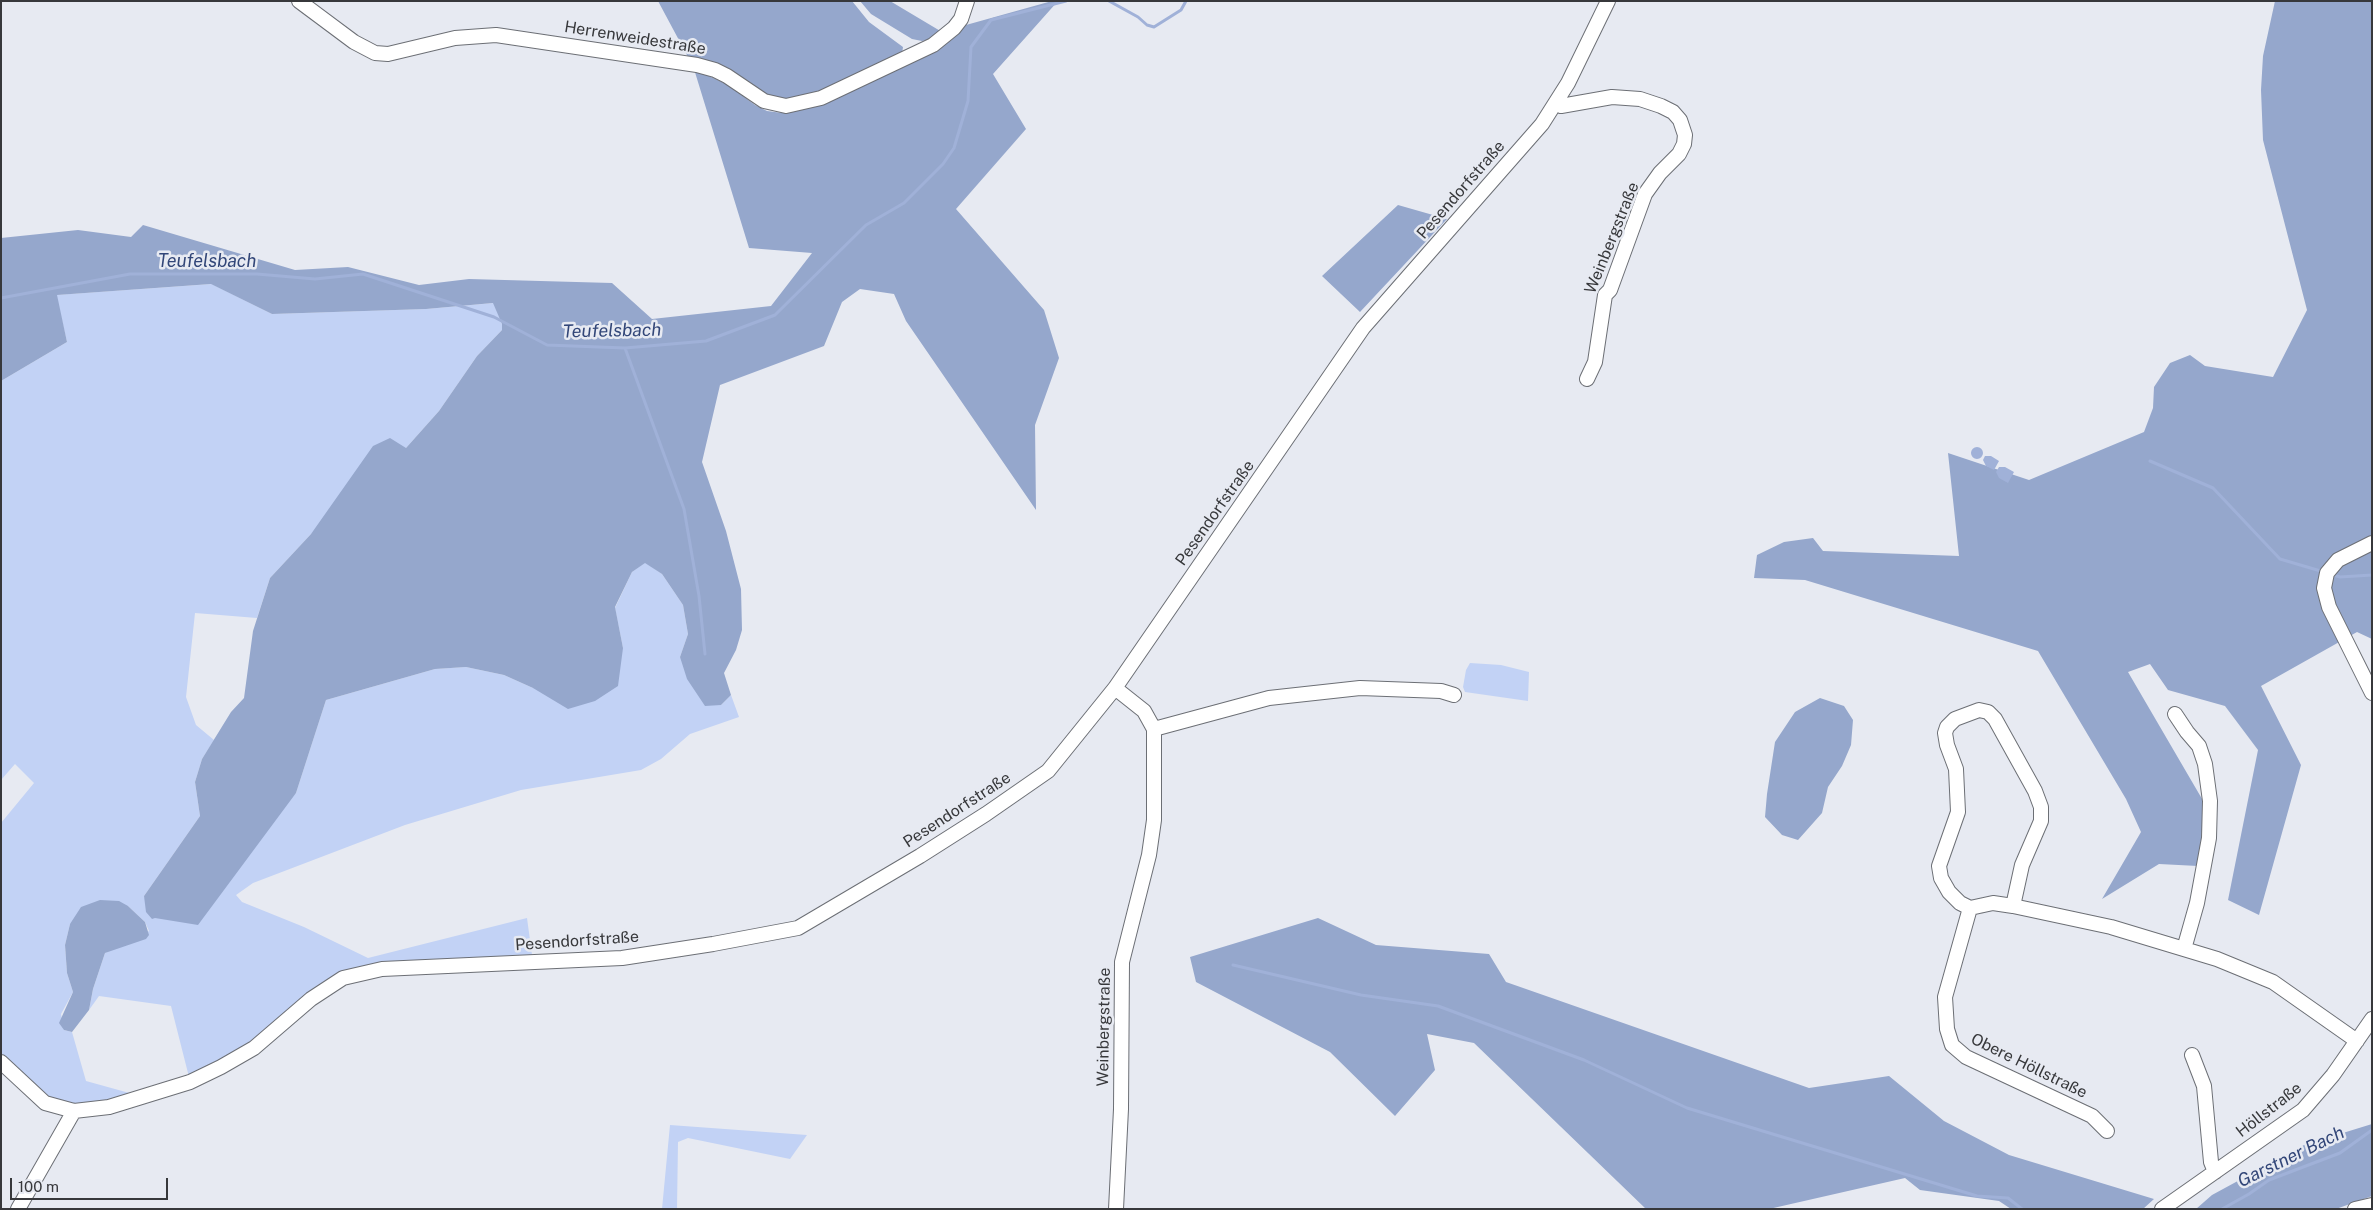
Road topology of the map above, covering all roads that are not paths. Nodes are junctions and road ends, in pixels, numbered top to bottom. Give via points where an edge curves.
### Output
1 (299, 1) edge
2 (967, 1) edge
3 (1608, 1) edge
4 (1556, 104) junction
5 (1587, 379) dead end
6 (2372, 543) edge
7 (1115, 688) junction
8 (2372, 693) edge
9 (1454, 695) dead end
10 (2175, 714) dead end
11 (1154, 729) junction
12 (2013, 906) junction
13 (1970, 908) junction
14 (2184, 949) junction
15 (2372, 1019) edge
16 (2357, 1041) junction
17 (2192, 1056) dead end
18 (1, 1062) edge
19 (74, 1111) junction
20 (2107, 1131) dead end
21 (2215, 1172) junction
22 (2372, 1205) edge
23 (18, 1209) edge
24 (1116, 1209) edge
25 (2162, 1209) edge
26 (2355, 1209) edge

1 - 2 street, Herrenweidestraße via 354,42 375,53 403,52 474,35 503,36 697,64 721,73 764,101 786,106 821,98 933,45 961,19
3 - 4 street, Pesendorfstraße
4 - 5 street, Weinbergstraße via 1561,106 1612,97 1640,99 1673,112 1680,120 1685,135 1679,154 1645,194 1605,296
4 - 7 street, Pesendorfstraße via 1515,156 1363,328
6 - 8 street via 2338,560 2328,573 2324,588 2329,607
7 - 11 street via 1144,711
7 - 19 street, Pesendorfstraße via 1048,771 920,856 798,928 622,958 382,969 343,978 311,999 254,1048 221,1067 190,1082 150,1095 109,1107
9 - 11 street via 1441,691 1360,688 1269,698
10 - 14 street via 2199,746 2210,802 2210,838
11 - 24 street, Weinbergstraße via 1154,820 1150,855 1122,962 1121,1109
12 - 13 street via 1993,903
12 - 13 street via 2022,865 2041,821 2041,807 1995,719 1988,712 1979,710 1955,719 1945,733 1956,770 1958,812 1939,866 1948,892
12 - 14 street via 2111,927
13 - 20 street, Obere Höllstraße via 1945,997 1946,1029 1952,1045 1966,1056 2092,1116
14 - 16 street via 2272,982
15 - 16 street, Höllstraße
16 - 21 street, Höllstraße via 2303,1110
17 - 21 street via 2204,1086 2211,1162
18 - 19 street, Pesendorfstraße via 45,1103
19 - 23 street
21 - 25 street, Höllstraße
22 - 26 street

